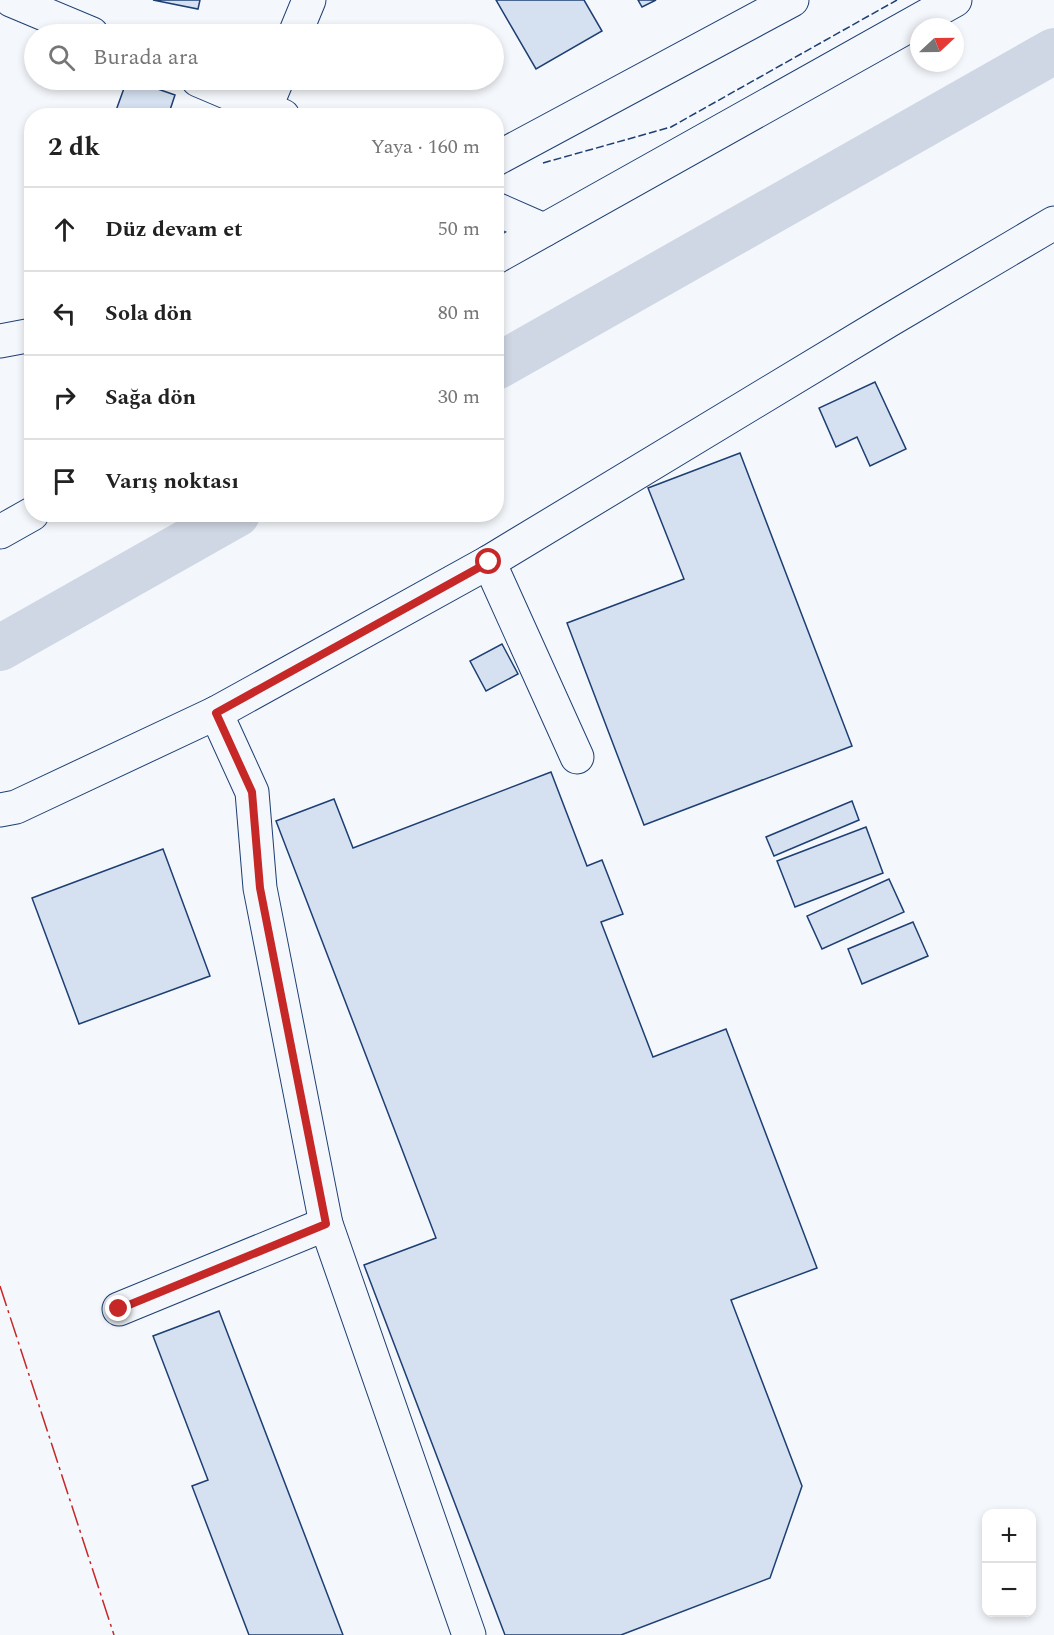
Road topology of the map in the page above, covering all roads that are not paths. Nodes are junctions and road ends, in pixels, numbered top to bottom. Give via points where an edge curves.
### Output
1 (11, 0) edge
2 (309, 0) edge
3 (792, 0) edge
4 (955, 0) edge
5 (42, 6) edge
6 (74, 24) edge
7 (299, 24) edge
8 (228, 90) edge
9 (272, 105) edge
10 (504, 155) edge
11 (504, 212) edge
12 (1054, 223) edge
13 (544, 230) junction
14 (504, 252) edge
15 (24, 336) edge
16 (0, 341) edge
17 (24, 518) edge
18 (0, 532) edge
19 (489, 562) junction
20 (216, 713) junction
21 (577, 757) dead end
22 (0, 810) edge
23 (326, 1224) junction
24 (119, 1309) dead end
25 (469, 1635) edge

1 - 5 street
2 - 7 street
3 - 10 street
4 - 13 street
5 - 6 street
8 - 9 street
11 - 13 street
12 - 19 street
13 - 14 street
15 - 16 street
17 - 18 street
19 - 20 street
19 - 21 street
20 - 22 street via 16,807
20 - 23 street via 252,792 260,888
23 - 24 street
23 - 25 street

